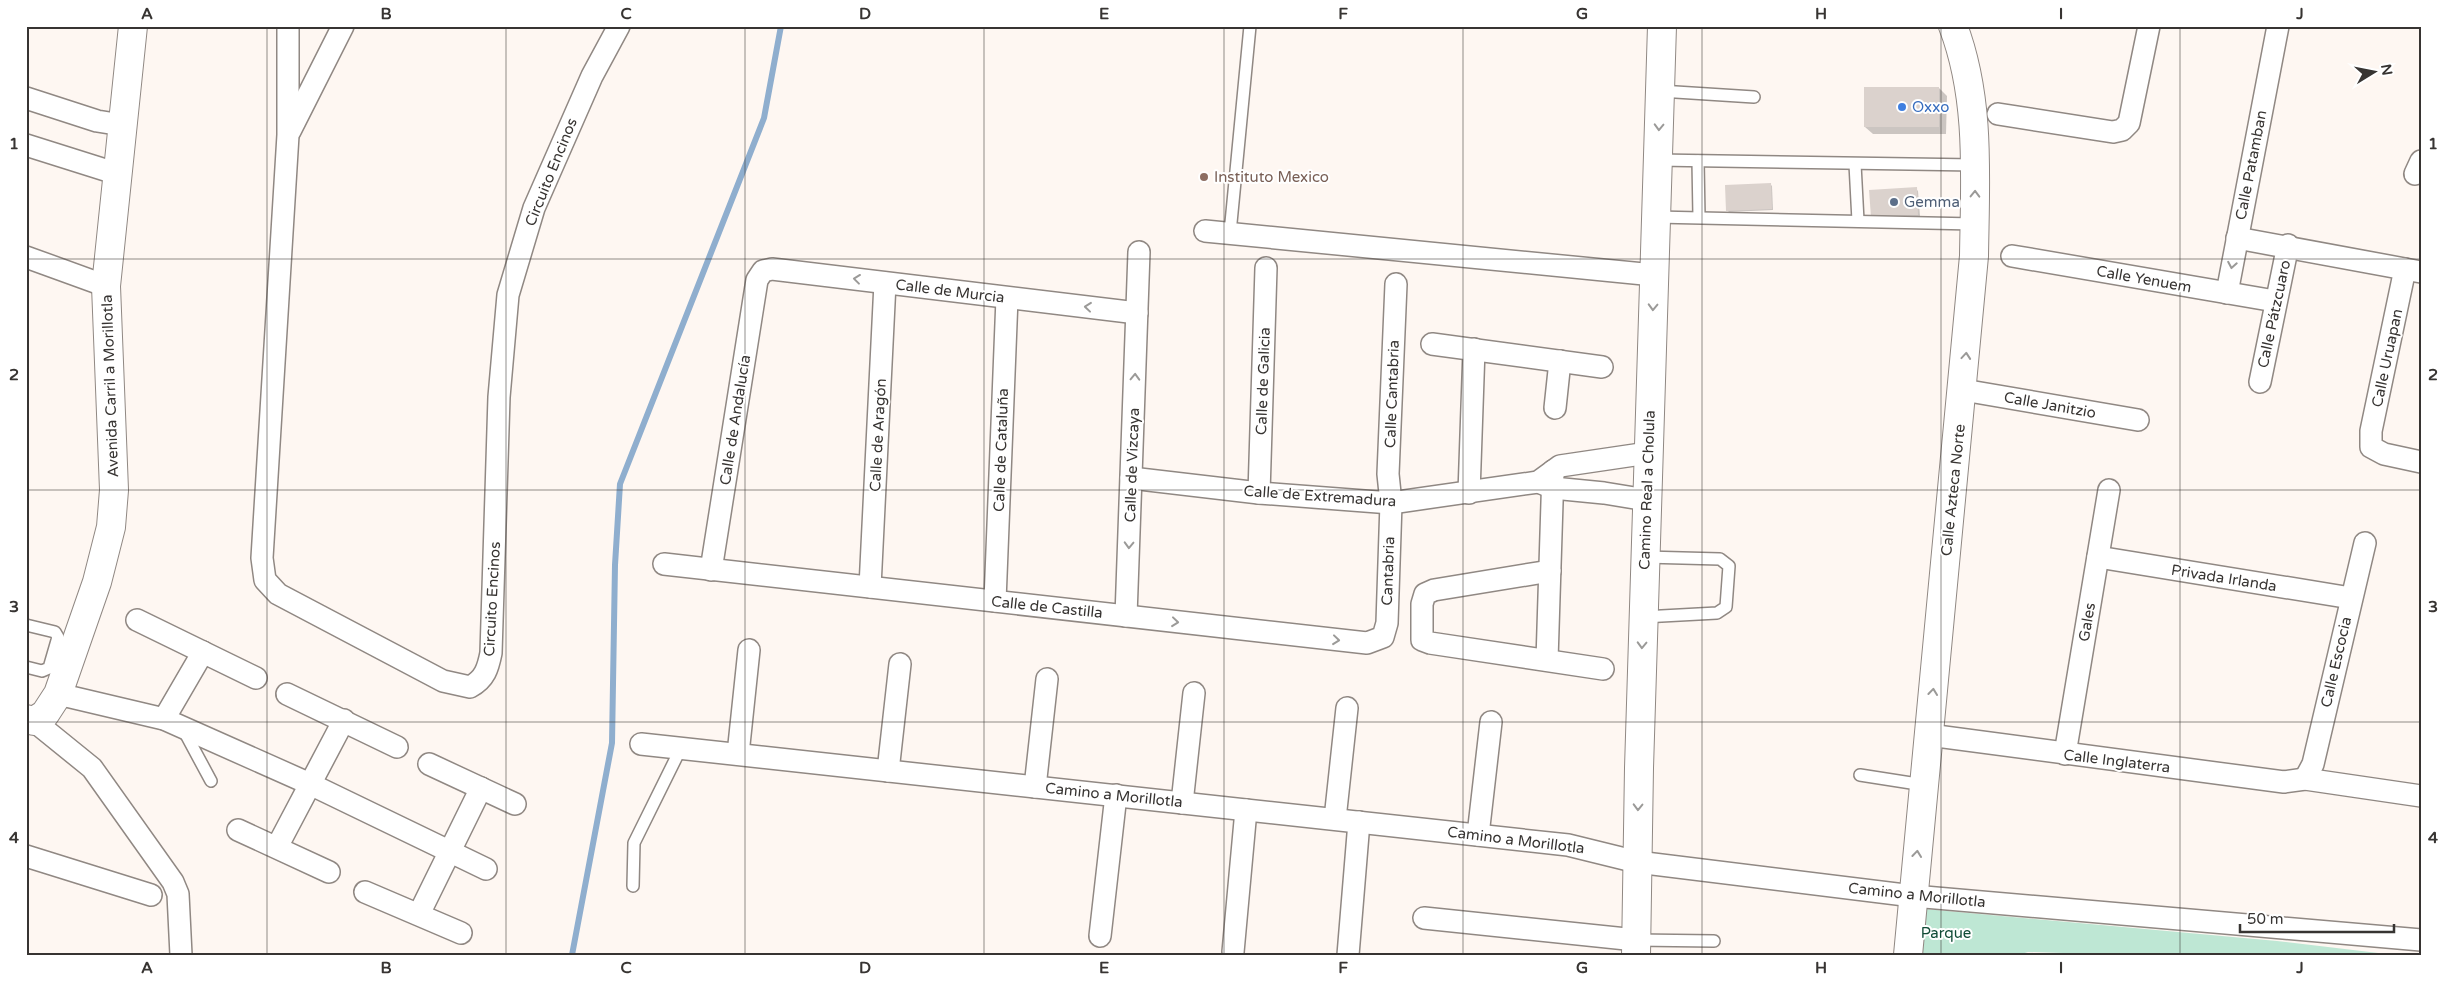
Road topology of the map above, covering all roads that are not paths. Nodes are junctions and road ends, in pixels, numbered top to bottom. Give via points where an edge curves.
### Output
1 (133, 26) edge
2 (288, 26) edge
3 (343, 26) edge
4 (619, 26) edge
5 (1250, 26) edge
6 (1662, 26) edge
7 (1953, 26) edge
8 (2278, 26) edge
9 (2147, 27) edge
10 (1660, 91) junction
11 (26, 98) edge
12 (1754, 98) dead end
13 (1998, 114) dead end
14 (122, 125) junction
15 (288, 135) junction
16 (26, 145) edge
17 (1658, 160) junction
18 (1698, 161) junction
19 (1855, 164) junction
20 (1975, 165) junction
21 (118, 174) junction
22 (1656, 217) junction
23 (1698, 217) junction
24 (1858, 221) junction
25 (1974, 224) junction
26 (1205, 230) dead end
27 (1230, 233) junction
28 (2237, 238) junction
29 (2288, 245) junction
30 (1139, 252) dead end
31 (2012, 256) dead end
32 (26, 257) edge
33 (1266, 268) dead end
34 (2413, 270) edge
35 (763, 271) joint
36 (1654, 275) junction
37 (885, 283) junction
38 (1396, 284) dead end
39 (106, 286) junction
40 (2227, 293) junction
41 (1007, 298) junction
42 (2275, 301) junction
43 (1137, 313) junction
44 (1432, 344) dead end
45 (1474, 349) junction
46 (1560, 361) junction
47 (1602, 367) dead end
48 (2260, 382) dead end
49 (1963, 390) junction
50 (1555, 408) dead end
51 (2138, 420) dead end
52 (1648, 453) junction
53 (2421, 462) edge
54 (1582, 464) junction
55 (1131, 478) junction
56 (1548, 480) junction
57 (1582, 490) junction
58 (2109, 490) dead end
59 (1260, 493) junction
60 (1469, 493) junction
61 (1647, 500) junction
62 (1391, 504) junction
63 (2365, 543) dead end
64 (1645, 557) junction
65 (2098, 557) junction
66 (664, 564) dead end
67 (711, 570) junction
68 (1550, 571) junction
69 (870, 587) junction
70 (2351, 598) junction
71 (995, 602) junction
72 (1126, 616) junction
73 (1643, 617) junction
74 (137, 620) dead end
75 (26, 625) edge
76 (1383, 637) joint
77 (749, 650) dead end
78 (203, 652) junction
79 (1547, 660) junction
80 (900, 664) dead end
81 (26, 667) edge
82 (1603, 669) dead end
83 (256, 678) dead end
84 (1047, 679) dead end
85 (1194, 693) dead end
86 (58, 694) junction
87 (286, 694) dead end
88 (1347, 708) dead end
89 (30, 720) edge
90 (344, 720) junction
91 (1491, 722) dead end
92 (173, 724) junction
93 (1929, 735) junction
94 (641, 744) dead end
95 (397, 746) dead end
96 (681, 748) junction
97 (738, 754) junction
98 (2065, 754) junction
99 (429, 764) dead end
100 (888, 771) junction
101 (1860, 775) dead end
102 (2305, 779) junction
103 (211, 781) dead end
104 (310, 784) junction
105 (1924, 785) junction
106 (1035, 786) junction
107 (481, 788) junction
108 (1116, 795) junction
109 (2421, 796) edge
110 (1182, 803) junction
111 (515, 804) dead end
112 (1246, 810) junction
113 (1335, 819) junction
114 (1359, 822) junction
115 (238, 830) dead end
116 (1478, 835) junction
117 (277, 847) junction
118 (449, 851) junction
119 (26, 856) edge
120 (1637, 862) junction
121 (486, 868) dead end
122 (329, 872) dead end
123 (633, 886) dead end
124 (366, 892) dead end
125 (151, 895) dead end
126 (1913, 896) junction
127 (419, 914) junction
128 (1424, 918) dead end
129 (461, 933) dead end
130 (1100, 936) dead end
131 (2421, 940) edge
132 (1714, 941) dead end
133 (1636, 947) edge
134 (1233, 952) dead end
135 (181, 955) edge
136 (1348, 955) edge
137 (1908, 955) edge

1 - 14 main road, Avenida Carril a Morillotla
2 - 15 street, Circuito Encinos
3 - 15 street, Circuito Encinos
4 - 15 street, Circuito Encinos via 592,76 534,208 508,294 499,397 491,653 488,669 479,682 470,687 444,681 278,594 265,580 263,549
5 - 27 lane
6 - 10 main road, Camino Real a Cholula
7 - 20 main road, Calle Azteca Norte via 1971,94
8 - 28 street, Calle Patamban
9 - 13 street via 2129,123 2122,130 2113,132
10 - 12 lane
10 -> 17 main road, Camino Real a Cholula
11 - 14 street via 97,121
14 - 21 main road, Avenida Carril a Morillotla
16 - 21 street
17 - 18 lane
17 - 22 main road, Camino Real a Cholula
18 - 19 lane
18 - 23 lane
19 - 20 lane
19 - 24 lane
25 -> 20 main road, Calle Azteca Norte
21 - 39 main road, Avenida Carril a Morillotla
22 - 23 lane
22 - 36 main road, Camino Real a Cholula
23 - 24 lane
24 - 25 lane
49 -> 25 main road, Calle Azteca Norte
26 - 27 street
27 - 36 street
28 - 29 street, Calle Patamban
28 -> 40 street
29 - 34 street, Calle Patamban
29 - 42 street, Calle Pátzcuaro
30 - 43 street, Calle de Vizcaya
31 - 40 street, Calle Yenuem
32 - 39 street
33 - 59 street, Calle de Galicia
34 - 53 street, Calle Uruapan via 2371,431 2371,447 2384,454
37 -> 35 street, Calle de Murcia via 772,269
35 - 67 street, Calle de Andalucía via 757,280
36 -> 52 main road, Camino Real a Cholula
37 - 41 street, Calle de Murcia
37 - 69 street, Calle de Aragón
38 - 62 street, Calle Cantabria via 1388,474
39 - 86 main road, Avenida Carril a Morillotla via 114,490 111,527 97,582
40 - 42 street, Calle Yenuem
43 -> 41 street, Calle de Murcia
41 - 71 street, Calle de Cataluña
42 - 48 street, Calle Pátzcuaro
55 -> 43 street, Calle de Vizcaya
44 - 45 street
45 - 46 street
45 - 60 street
46 - 47 street
46 - 50 street
49 - 51 street, Calle Janitzio
93 -> 49 main road, Calle Azteca Norte
52 - 54 street, Calle de Extremadura
52 - 61 main road, Camino Real a Cholula
54 - 56 street, Calle de Extremadura via 1560,466
54 - 57 street
55 - 59 street, Calle de Extremadura
55 -> 72 street, Calle de Vizcaya
56 - 57 street, Calle de Extremadura
56 - 60 street, Calle de Extremadura
56 - 68 street
57 - 61 street, Calle de Extremadura
58 - 65 street, Gales
59 - 62 street, Calle de Extremadura
60 - 62 street, Calle de Extremadura
61 - 64 main road, Camino Real a Cholula
62 - 76 street, Cantabria via 1387,623
63 - 70 street, Calle Escocia
64 - 73 main road, Camino Real a Cholula
64 - 73 lane via 1720,559 1729,566 1726,607 1718,613
65 - 70 street, Privada Irlanda
65 - 98 street, Gales
66 - 67 street, Calle de Castilla
67 - 69 street, Calle de Castilla
68 - 79 street
68 - 79 street via 1425,594 1421,630 1422,640 1430,643
69 - 71 street, Calle de Castilla
70 - 102 street, Calle Escocia via 2313,764
71 - 72 street, Calle de Castilla
72 -> 76 street, Calle de Castilla via 1367,643
73 -> 120 main road, Camino Real a Cholula
74 - 78 street
75 - 81 lane via 55,632 58,637 49,668 42,671
77 - 97 street
78 - 83 street
78 - 92 street
79 - 82 street
80 - 100 street
84 - 106 street
85 - 110 street
86 - 89 main road, Avenida Carril a Morillotla via 45,714
86 - 92 street
87 - 90 street
88 - 113 street
89 - 135 street via 92,768 173,882 178,894
90 - 95 street
90 - 104 street
91 - 116 street
92 - 103 lane
92 - 104 street
93 - 98 street, Calle Inglaterra
93 - 105 main road, Calle Azteca Norte
94 - 96 street, Camino a Morillotla
96 - 97 street, Camino a Morillotla
96 - 123 lane via 634,843
97 - 100 street, Camino a Morillotla
98 - 102 street, Calle Inglaterra via 2284,782
99 - 107 street
100 - 106 street, Camino a Morillotla
101 - 105 lane
102 - 109 street, Calle Inglaterra
104 - 117 street
104 - 118 street
126 -> 105 main road, Calle Azteca Norte
106 - 108 street, Camino a Morillotla
107 - 111 street
107 - 118 street
108 - 110 street, Camino a Morillotla
108 - 130 street
110 - 112 street, Camino a Morillotla
112 - 113 street, Camino a Morillotla
112 - 134 street
113 - 114 street, Camino a Morillotla
114 - 116 street, Camino a Morillotla
114 - 136 street
115 - 117 street
116 - 120 street, Camino a Morillotla via 1568,844
117 - 122 street
118 - 121 street
118 - 127 street
119 - 125 street
120 - 126 street, Camino a Morillotla
120 - 133 main road, Camino Real a Cholula
124 - 127 street
126 - 131 street, Camino a Morillotla
126 - 137 main road, Calle Azteca Norte
127 - 129 street
128 - 133 street
132 - 133 lane

